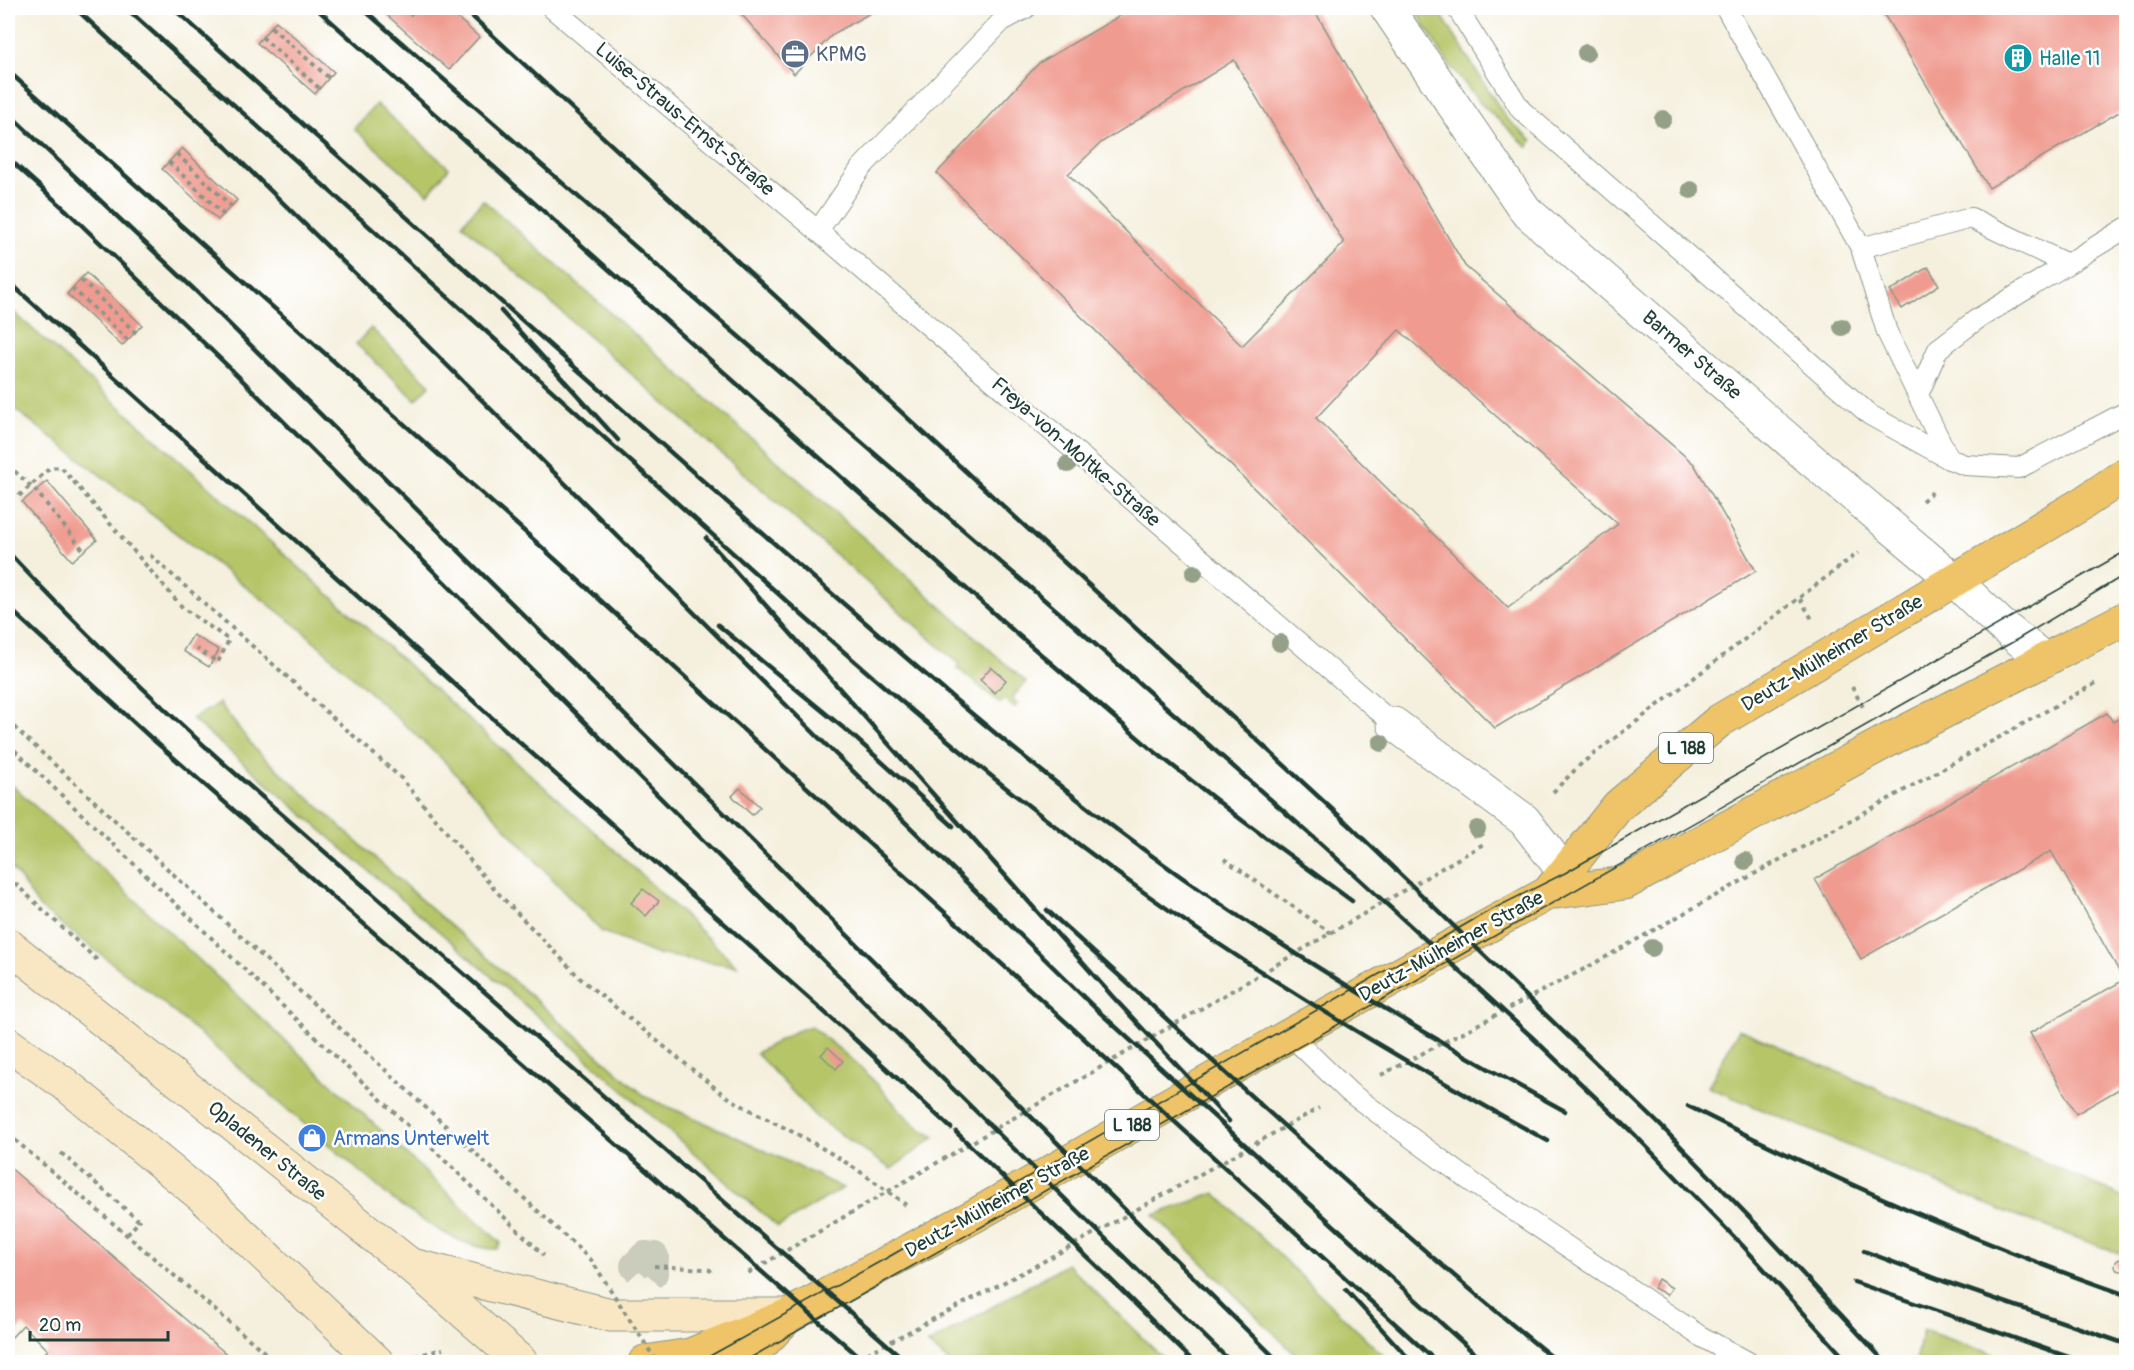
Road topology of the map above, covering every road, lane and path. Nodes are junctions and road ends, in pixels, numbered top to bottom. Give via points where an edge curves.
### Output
1 (403, 8) edge
2 (552, 8) edge
3 (1026, 8) edge
4 (1387, 8) edge
5 (1457, 8) edge
6 (1725, 8) edge
7 (412, 15) dead end
8 (271, 27) dead end
9 (262, 37) dead end
10 (329, 78) dead end
11 (320, 89) dead end
12 (177, 154) dead end
13 (169, 162) dead end
14 (232, 207) dead end
15 (225, 216) dead end
16 (2127, 228) edge
17 (818, 231) junction
18 (1861, 248) junction
19 (2067, 264) junction
20 (81, 280) dead end
21 (72, 288) dead end
22 (136, 333) dead end
23 (129, 341) dead end
24 (1918, 395) junction
25 (2127, 412) edge
26 (1949, 459) junction
27 (8, 465) edge
28 (2127, 474) edge
29 (31, 486) junction
30 (19, 496) dead end
31 (1891, 527) junction
32 (84, 550) dead end
33 (150, 555) dead end
34 (1954, 580) junction
35 (1800, 599) junction
36 (2127, 618) edge
37 (197, 649) dead end
38 (1832, 653) junction
39 (2045, 660) junction
40 (2106, 677) dead end
41 (8, 722) edge
42 (1394, 724) joint
43 (1885, 742) junction
44 (8, 744) edge
45 (1524, 820) junction
46 (1224, 859) dead end
47 (8, 878) edge
48 (1556, 883) junction
49 (1331, 933) junction
50 (8, 945) edge
51 (99, 962) dead end
52 (1290, 1035) junction
53 (8, 1044) edge
54 (1348, 1092) junction
55 (8, 1134) edge
56 (61, 1153) dead end
57 (888, 1191) junction
58 (942, 1233) junction
59 (127, 1235) junction
60 (549, 1260) dead end
61 (409, 1264) junction
62 (654, 1266) dead end
63 (705, 1269) dead end
64 (741, 1277) dead end
65 (789, 1315) junction
66 (276, 1362) edge
67 (377, 1362) edge
68 (521, 1362) edge
69 (645, 1362) edge
70 (657, 1362) edge
71 (744, 1362) edge
72 (851, 1362) edge
73 (1748, 1362) edge

1 - 7 path
2 - 17 lane, Luise-Straus-Ernst-Straße
3 - 17 lane via 1002,21 861,168
4 - 31 street, Barmer Straße via 1526,211
5 - 26 lane via 1521,110 1870,415
6 - 18 lane
8 - 10 path
9 - 11 path
12 - 14 path
13 - 15 path
16 - 19 lane
17 - 42 lane, Freya-von-Moltke-Straße
18 - 19 lane via 1971,218
18 - 24 lane via 1887,332
19 - 24 lane via 1976,320 1938,349
20 - 22 path
21 - 23 path
24 - 26 lane
25 - 26 lane via 2019,468 1965,465
27 - 29 path
28 - 34 main road, Deutz-Mülheimer Straße / L 188
29 - 30 path
29 - 32 path
29 - 37 path via 50,468 61,467 183,608 229,640 218,662
31 - 34 street, Barmer Straße
31 - 35 path
33 - 57 path via 401,778 495,890 582,980 742,1107 813,1143
34 - 38 main road, Deutz-Mülheimer Straße / L 188
34 - 39 street, Barmer Straße
35 - 38 path
35 - 45 path via 1582,763
36 - 39 main road, L 188
38 - 43 path
38 - 48 main road, Deutz-Mülheimer Straße / L 188 via 1719,721 1618,806
39 - 43 main road, L 188
40 - 54 path via 1586,968
41 - 70 path, bridge via 592,1261
42 - 45 street, Freya-von-Moltke-Straße
43 - 48 main road, L 188 via 1625,883
44 - 60 path
45 - 48 street, Freya-von-Moltke-Straße
45 - 49 path
46 - 49 path
47 - 51 path
48 - 52 main road, Deutz-Mülheimer Straße / L 188
49 - 57 path
50 - 61 main road, Opladener Straße
52 - 54 lane
52 - 58 main road, Deutz-Mülheimer Straße / L 188
53 - 67 main road via 65,1084 203,1197
54 - 72 path via 1039,1264
54 - 73 lane via 1473,1183 1700,1336
55 - 59 path
56 - 59 path via 139,1221
57 - 58 path
57 - 64 path
58 - 65 main road, Deutz-Mülheimer Straße / L 188
59 - 66 path
61 - 65 main road via 610,1316
61 - 68 main road, Opladener Straße
62 - 63 path
65 - 69 main road, Deutz-Mülheimer Straße / L 188 via 690,1355
65 - 71 main road, Deutz-Mülheimer Straße / L 188

